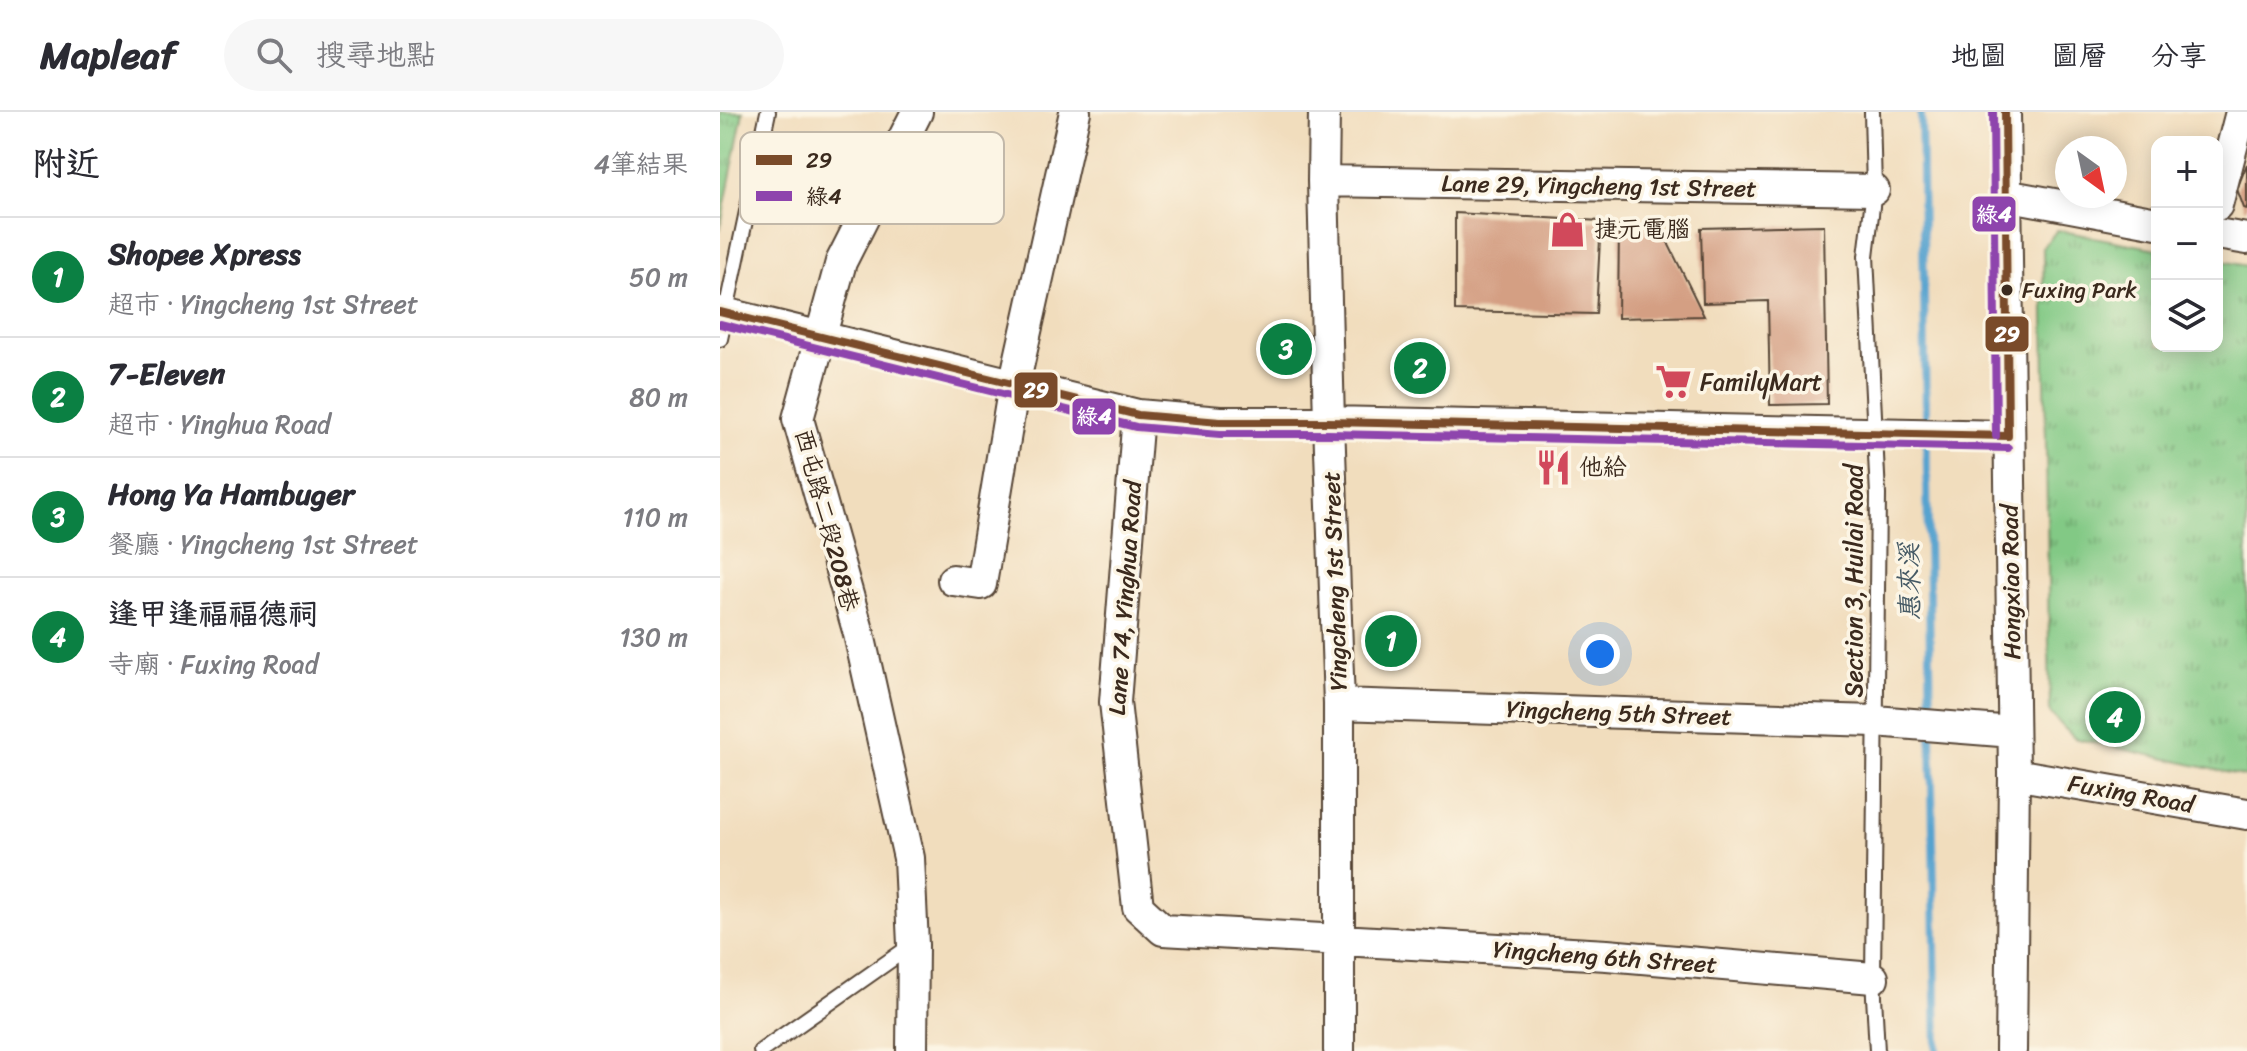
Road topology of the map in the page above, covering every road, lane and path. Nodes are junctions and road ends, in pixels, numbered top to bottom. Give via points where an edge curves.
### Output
1 (768, 112) edge
2 (917, 112) edge
3 (1075, 112) edge
4 (1324, 112) edge
5 (1872, 112) edge
6 (2005, 112) edge
7 (2241, 112) edge
8 (764, 132) edge
9 (907, 132) edge
10 (1323, 181) junction
11 (2223, 182) edge
12 (1874, 190) junction
13 (2005, 195) junction
14 (2151, 222) edge
15 (743, 224) edge
16 (860, 224) edge
17 (2223, 235) edge
18 (2247, 239) edge
19 (722, 321) edge
20 (819, 336) junction
21 (1014, 385) junction
22 (1138, 415) junction
23 (1329, 422) junction
24 (1885, 433) junction
25 (2000, 435) junction
26 (953, 580) dead end
27 (1339, 704) junction
28 (1887, 722) junction
29 (2003, 731) junction
30 (2014, 774) junction
31 (2247, 814) edge
32 (1338, 940) junction
33 (913, 945) junction
34 (1873, 978) junction
35 (761, 1051) edge
36 (912, 1051) edge
37 (1339, 1051) edge
38 (1877, 1051) edge
39 (2011, 1051) edge

1 - 8 lane
2 - 9 street, 西屯路二段208巷
3 - 21 street
4 - 10 street, Yingcheng 1st Street
5 - 12 lane, Section 3, Huilai Road
6 - 13 street, Hongxiao Road
7 - 11 street
10 - 12 street, Lane 29, Yingcheng 1st Street
10 - 23 street, Yingcheng 1st Street
12 - 24 lane, Section 3, Huilai Road via 1866,256
13 - 14 street
13 - 25 street, Hongxiao Road
15 - 19 lane
16 - 20 street, 西屯路二段208巷 via 841,262
17 - 18 street
19 - 20 street
20 - 21 street
20 - 33 street, 西屯路二段208巷 via 798,419 859,634 909,858
21 - 22 street
21 - 26 street via 981,584
22 - 23 street
22 - 32 street, Lane 74, Yinghua Road via 1115,702 1138,907 1163,930
23 - 24 street
23 - 27 street, Yingcheng 1st Street
24 - 25 street
24 - 28 lane, Section 3, Huilai Road via 1878,495
25 - 29 street, Hongxiao Road
27 - 28 street, Yingcheng 5th Street
27 - 32 street, Yingcheng 1st Street
28 - 29 street, Yingcheng 5th Street
28 - 34 lane, Section 3, Huilai Road
29 - 30 street, Hongxiao Road
30 - 31 street, Fuxing Road
30 - 39 street, Hongxiao Road
32 - 34 street, Yingcheng 6th Street via 1607,955
32 - 37 street, Yingcheng 1st Street
33 - 35 lane
33 - 36 street, 西屯路二段208巷
34 - 38 lane, Section 3, Huilai Road

